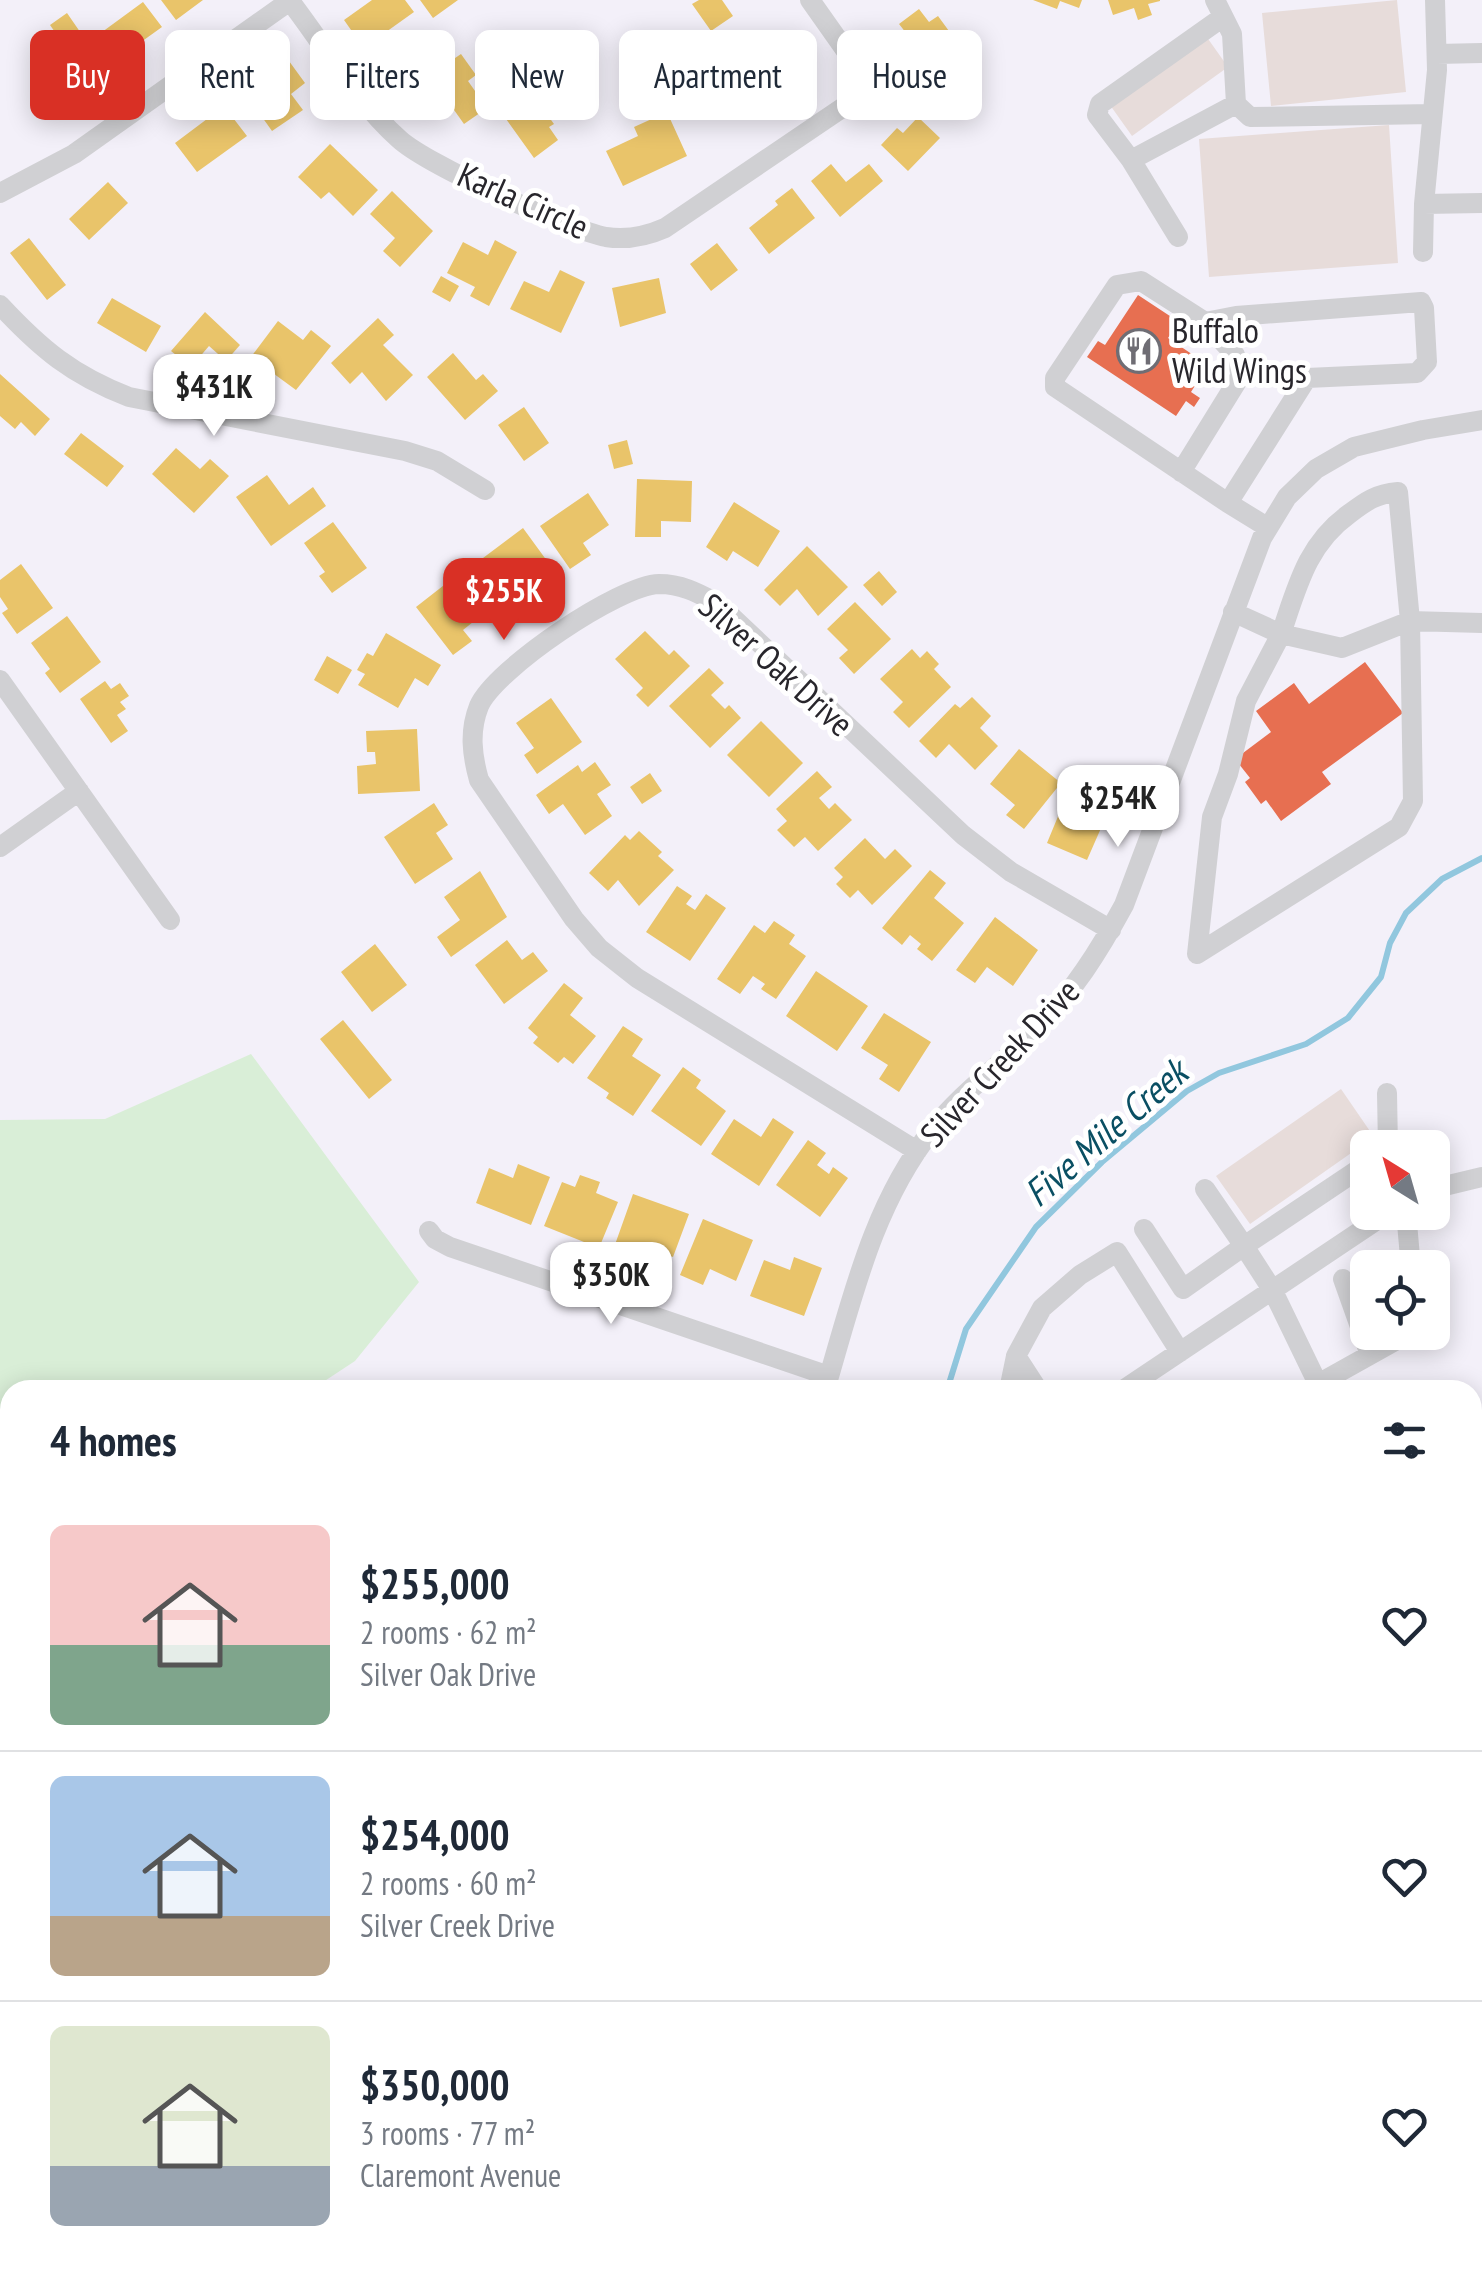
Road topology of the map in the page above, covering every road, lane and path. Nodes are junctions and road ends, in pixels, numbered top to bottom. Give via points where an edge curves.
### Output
1 (291, 0) edge
2 (810, 0) edge
3 (1435, 0) edge
4 (1219, 8) edge
5 (1482, 53) edge
6 (1437, 54) junction
7 (1236, 104) junction
8 (1432, 114) junction
9 (1131, 160) junction
10 (0, 194) edge
11 (1482, 203) edge
12 (1424, 204) junction
13 (1178, 237) dead end
14 (1423, 252) dead end
15 (0, 305) edge
16 (1205, 322) junction
17 (1241, 375) junction
18 (1307, 378) junction
19 (1482, 420) edge
20 (1181, 472) junction
21 (485, 490) dead end
22 (1228, 503) junction
23 (1268, 527) junction
24 (1233, 612) junction
25 (1410, 620) junction
26 (1482, 623) edge
27 (1281, 634) junction
28 (0, 680) edge
29 (79, 791) junction
30 (0, 847) edge
31 (170, 920) dead end
32 (1111, 930) junction
33 (1387, 1094) dead end
34 (1388, 1130) edge
35 (917, 1151) junction
36 (1350, 1175) edge
37 (1482, 1177) edge
38 (1450, 1185) edge
39 (1205, 1190) dead end
40 (1144, 1229) dead end
41 (1363, 1230) edge
42 (429, 1231) dead end
43 (1244, 1246) junction
44 (1343, 1279) dead end
45 (1273, 1291) junction
46 (1379, 1350) edge
47 (1180, 1352) junction
48 (1370, 1355) junction
49 (1016, 1356) junction
50 (819, 1380) edge
51 (828, 1380) edge
52 (1011, 1380) edge
53 (1032, 1380) edge
54 (1138, 1380) edge
55 (1310, 1380) edge
56 (1325, 1380) edge

1 - 2 street, Karla Circle via 402,142 500,194 617,238 665,228 848,104 860,81 858,68
1 - 10 street via 74,154
3 - 6 street
4 - 7 street via 1232,34
4 - 9 street via 1100,104 1098,115
5 - 6 street
6 - 8 street
7 - 8 street via 1250,117
7 - 9 street
8 - 12 street
9 - 13 street
11 - 12 street
12 - 14 street
15 - 21 street via 64,366 129,397 405,450
16 - 17 street via 1235,354
16 - 18 street via 1416,302 1424,308 1427,362 1417,373
16 - 20 street via 1141,281 1124,282 1109,294 1055,378 1061,393
17 - 18 street
17 - 20 street
18 - 22 street
19 - 23 street, Silver Creek Drive via 1384,438 1337,455 1300,482
20 - 22 street
22 - 23 street
23 - 24 street, Silver Creek Drive
24 - 27 street
24 - 32 street, Silver Creek Drive
25 - 26 street
25 - 27 street via 1342,648
25 - 27 street via 1398,492 1377,494 1328,529 1304,566
25 - 27 street via 1414,801 1399,827 1197,954 1212,817 1246,701
28 - 29 street
29 - 30 street
29 - 31 street
32 - 35 street, Silver Creek Drive via 1062,1002 949,1110
32 - 35 street, Silver Oak Drive via 1011,872 963,835 717,603 690,589 656,584 610,600 492,686 473,726 479,780 599,948
33 - 34 street
35 - 51 street, Silver Creek Drive via 877,1222
36 - 43 street
37 - 38 street
39 - 43 street
40 - 43 street via 1183,1288
41 - 45 street
42 - 50 street via 450,1247
43 - 45 street
44 - 48 street
45 - 47 street
45 - 55 street
46 - 48 street
47 - 49 street via 1117,1252 1042,1308
47 - 54 street
48 - 56 street
49 - 52 street
49 - 53 street

